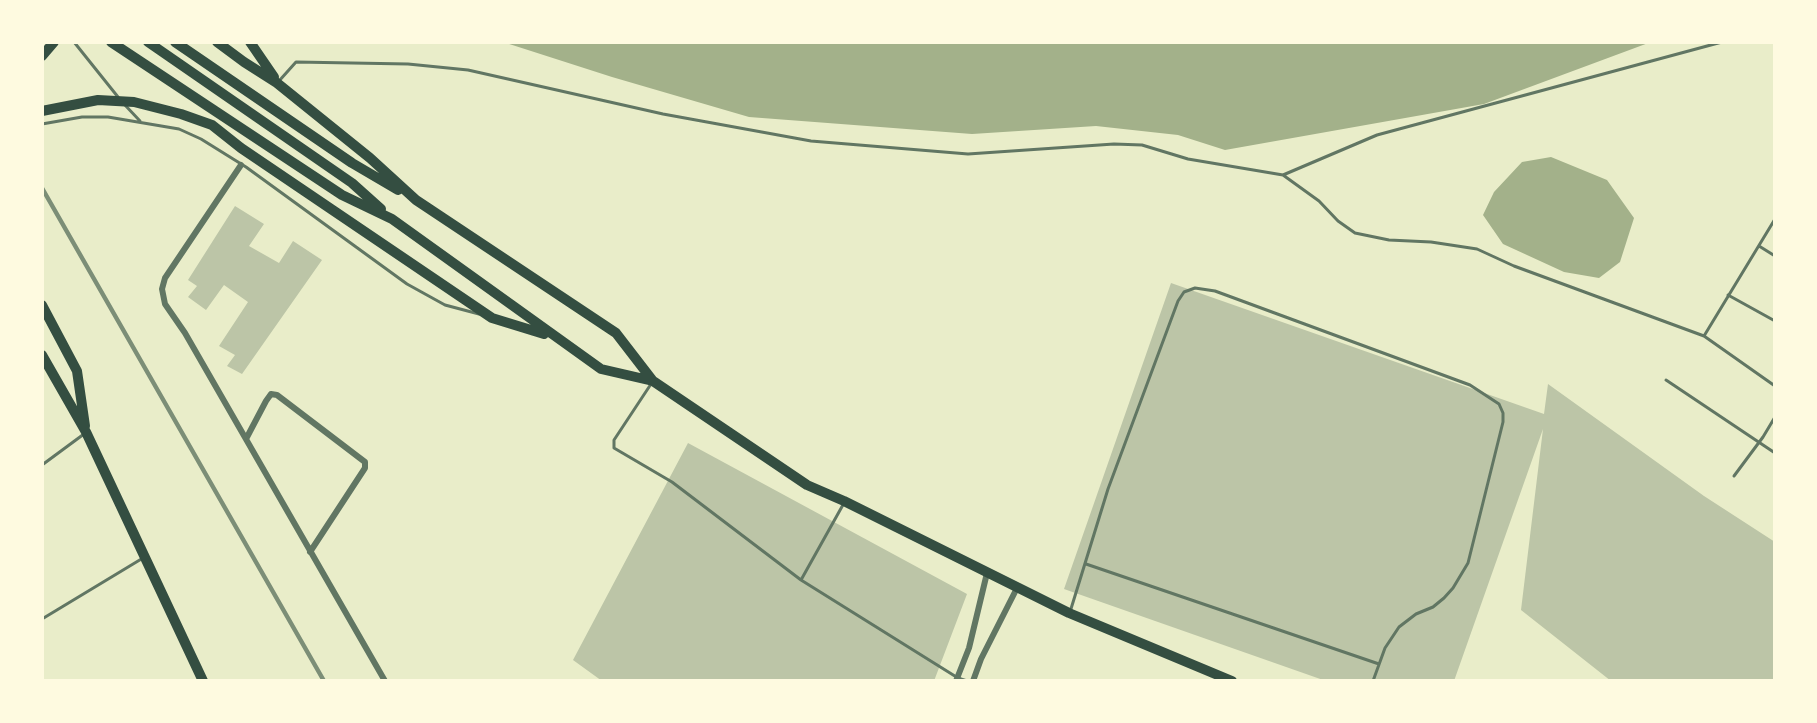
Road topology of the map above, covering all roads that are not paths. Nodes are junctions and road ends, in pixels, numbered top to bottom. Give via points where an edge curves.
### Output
1 (54, 42) edge
2 (75, 42) edge
3 (111, 42) edge
4 (148, 42) edge
5 (175, 42) edge
6 (218, 42) edge
7 (250, 42) edge
8 (1722, 42) edge
9 (42, 56) edge
10 (277, 82) junction
11 (42, 111) edge
12 (140, 121) junction
13 (42, 124) edge
14 (241, 165) junction
15 (1283, 174) junction
16 (416, 200) junction
17 (392, 219) junction
18 (1775, 219) edge
19 (1759, 246) junction
20 (1775, 256) edge
21 (1728, 295) junction
22 (42, 305) edge
23 (492, 318) junction
24 (1775, 321) edge
25 (1704, 336) junction
26 (555, 338) junction
27 (43, 359) edge
28 (1666, 380) dead end
29 (653, 381) junction
30 (1775, 386) edge
31 (1775, 417) edge
32 (86, 432) junction
33 (246, 440) junction
34 (1759, 443) junction
35 (1775, 453) edge
36 (42, 465) edge
37 (1734, 476) dead end
38 (844, 501) junction
39 (310, 552) junction
40 (145, 557) junction
41 (1085, 563) junction
42 (987, 573) junction
43 (801, 580) junction
44 (1017, 588) junction
45 (1070, 613) junction
46 (42, 619) edge
47 (1380, 664) junction
48 (957, 679) edge
49 (203, 681) edge
50 (385, 681) edge
51 (967, 681) edge
52 (973, 681) edge
53 (1232, 681) edge
54 (1373, 681) edge

1 - 9 main road
2 - 12 lane via 108,87
3 - 17 main road via 342,195
4 - 17 main road via 352,183
5 - 16 main road via 352,164
6 - 10 main road
7 - 10 main road
8 - 15 lane via 1377,135
10 - 15 lane via 296,62 408,64 468,70 663,114 811,141 968,154 1142,145 1188,159
10 - 16 main road
11 - 23 main road via 98,100 134,102 212,125
12 - 13 lane via 82,117
12 - 14 lane via 179,129
14 - 23 lane via 407,284 445,305
14 - 33 street via 165,278 162,289 165,304
15 - 25 lane via 1355,233 1476,249
16 - 29 main road via 616,333
17 - 26 main road
18 - 19 lane
19 - 20 lane
19 - 21 lane
21 - 24 lane
21 - 25 lane
22 - 32 main road via 77,371
23 - 26 main road
25 - 30 lane
26 - 29 main road via 601,369
27 - 32 main road
28 - 34 lane
29 - 38 main road via 807,486
29 - 43 lane via 614,440 614,448 672,482
31 - 34 lane
32 - 36 lane
32 - 40 main road
33 - 39 street
33 - 39 street via 266,400 271,394 277,395 365,462 365,468
34 - 35 lane
34 - 37 lane
38 - 42 main road
38 - 43 lane
39 - 50 street
40 - 46 lane
40 - 49 main road
41 - 45 lane
41 - 47 lane
41 - 47 lane via 1178,300 1184,292 1195,288 1215,291 1470,385 1499,404 1503,413 1468,564 1444,598 1399,627
42 - 44 main road
42 - 48 street via 969,648
43 - 48 lane
44 - 45 main road
44 - 52 street
45 - 53 main road
47 - 54 lane
48 - 51 lane

